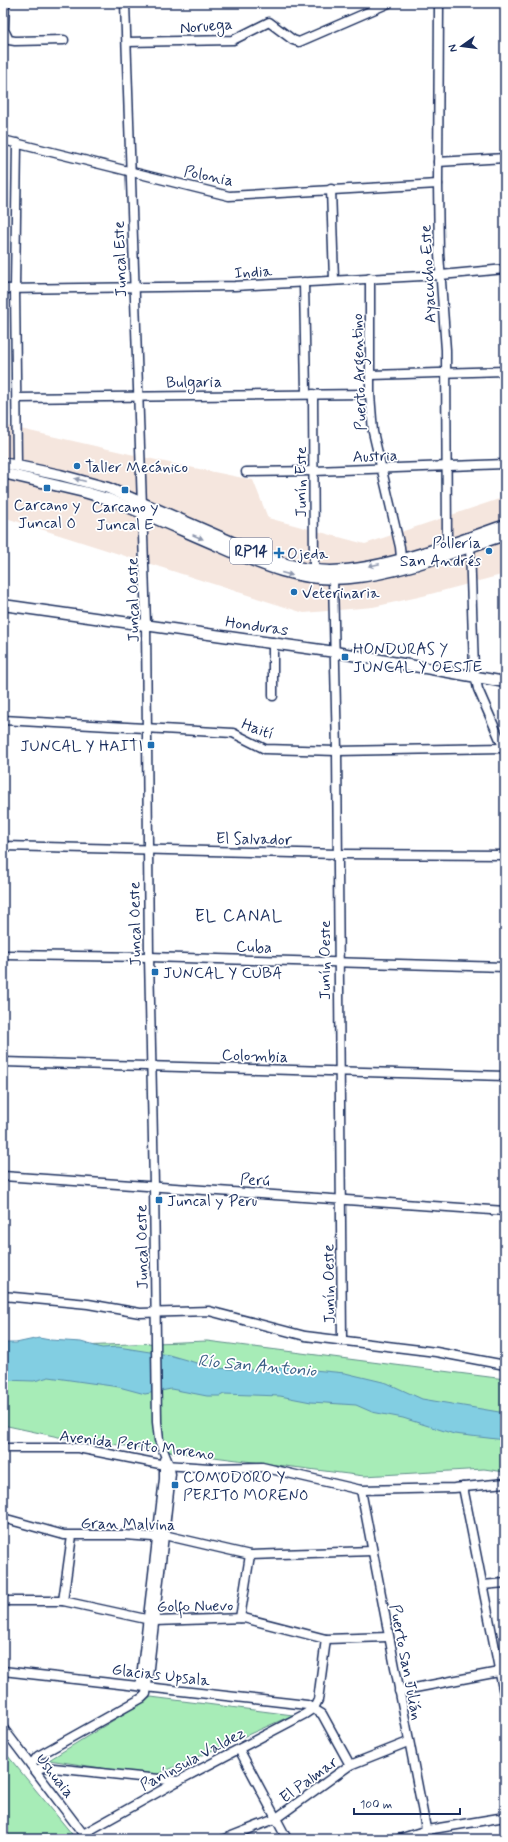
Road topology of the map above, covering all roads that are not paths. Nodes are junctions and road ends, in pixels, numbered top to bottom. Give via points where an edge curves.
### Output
1 (5, 3) edge
2 (125, 3) edge
3 (389, 3) edge
4 (439, 3) edge
5 (64, 40) dead end
6 (127, 42) junction
7 (3, 140) edge
8 (17, 143) junction
9 (505, 158) edge
10 (438, 162) junction
11 (131, 170) junction
12 (438, 184) junction
13 (331, 189) junction
14 (505, 269) edge
15 (441, 275) junction
16 (370, 278) junction
17 (334, 280) junction
18 (304, 282) junction
19 (3, 288) edge
20 (15, 288) junction
21 (134, 288) junction
22 (505, 371) edge
23 (446, 373) junction
24 (371, 375) junction
25 (309, 394) junction
26 (370, 394) junction
27 (139, 396) junction
28 (17, 398) junction
29 (3, 463) edge
30 (505, 464) edge
31 (17, 465) junction
32 (448, 466) junction
33 (381, 469) junction
34 (314, 471) junction
35 (246, 472) dead end
36 (3, 473) edge
37 (84, 492) junction
38 (144, 503) junction
39 (144, 514) junction
40 (505, 525) edge
41 (202, 527) junction
42 (505, 535) edge
43 (447, 544) junction
44 (470, 546) junction
45 (401, 558) junction
46 (314, 570) junction
47 (333, 579) junction
48 (3, 605) edge
49 (146, 624) junction
50 (273, 642) junction
51 (335, 652) junction
52 (475, 677) junction
53 (505, 682) edge
54 (273, 696) dead end
55 (3, 720) edge
56 (147, 728) junction
57 (337, 750) junction
58 (504, 750) edge
59 (3, 846) edge
60 (148, 850) junction
61 (338, 854) junction
62 (505, 855) edge
63 (3, 955) edge
64 (149, 957) junction
65 (338, 963) junction
66 (505, 967) edge
67 (3, 1062) edge
68 (150, 1065) junction
69 (339, 1072) junction
70 (505, 1076) edge
71 (3, 1176) edge
72 (154, 1185) junction
73 (341, 1199) junction
74 (505, 1211) edge
75 (3, 1296) edge
76 (156, 1313) junction
77 (342, 1342) junction
78 (505, 1364) edge
79 (3, 1448) edge
80 (167, 1465) junction
81 (505, 1483) edge
82 (463, 1487) junction
83 (361, 1490) junction
84 (3, 1518) edge
85 (72, 1536) junction
86 (161, 1536) junction
87 (372, 1551) junction
88 (250, 1555) junction
89 (505, 1583) edge
90 (482, 1585) junction
91 (63, 1601) junction
92 (3, 1602) edge
93 (240, 1618) junction
94 (152, 1620) junction
95 (388, 1637) junction
96 (326, 1639) junction
97 (3, 1672) edge
98 (503, 1672) edge
99 (144, 1687) junction
100 (399, 1691) junction
101 (505, 1698) edge
102 (314, 1708) junction
103 (3, 1728) edge
104 (408, 1742) junction
105 (239, 1749) junction
106 (350, 1765) junction
107 (33, 1767) junction
108 (178, 1781) junction
109 (505, 1817) edge
110 (275, 1819) junction
111 (427, 1830) junction
112 (85, 1836) edge
113 (224, 1839) edge
114 (287, 1839) edge
115 (399, 1839) edge
116 (428, 1839) edge

1 - 5 street via 4,30 9,40
2 - 6 street, Juncal Este
3 - 6 street, Noruega via 299,42 269,22 233,40
4 - 10 street, Ayacucho Este
6 - 11 street, Juncal Este
7 - 8 street, Polonia
8 - 11 street, Polonia
8 - 20 street
9 - 10 street
10 - 12 street, Ayacucho Este
11 - 13 street, Polonia via 229,196
11 - 21 street, Juncal Este
12 - 13 street, Polonia
12 - 15 street, Ayacucho Este
13 - 17 street
14 - 15 street, India
15 - 16 street, India
15 - 23 street, Ayacucho Este
16 - 17 street, India
16 - 24 street, Puerto Argentino
17 - 18 street, India
18 - 21 street, India
18 - 25 street, Junín Este
19 - 20 street, India
20 - 21 street, India
20 - 28 street
21 - 27 street, Juncal Este
22 - 23 street
23 - 24 street
23 - 32 street, Ayacucho Este
24 - 26 street, Puerto Argentino
25 - 26 street, Bulgaria
25 - 27 street, Bulgaria
25 - 34 street, Junín Este
26 - 33 street, Puerto Argentino via 373,432
27 - 28 street, Bulgaria
27 - 38 street, Juncal Este
28 - 31 street
29 - 31 main road, RP14
30 - 32 street, Austria
38 -> 31 main road, RP14 via 92,483
32 - 33 street, Austria
32 - 43 street, Ayacucho Este
33 - 34 street, Austria
33 - 45 street, Puerto Argentino
34 - 35 street, Austria
34 - 46 street, Junín Este
36 - 37 main road, RP14
37 - 38 main road via 100,492 139,507
37 - 39 main road, RP14
38 - 39 street, Juncal Este
38 - 41 main road, RP14
39 - 41 main road via 149,511 186,526
39 -> 47 main road, RP14 via 270,568 304,577
39 - 49 street, Juncal Oeste
40 - 43 main road, RP14
41 - 46 main road, RP14 via 278,562
42 - 44 main road, RP14
43 - 45 main road, RP14
44 - 47 main road, RP14 via 382,572
44 - 52 street
45 -> 46 main road, RP14 via 350,569
47 - 51 street, Junín Oeste
48 - 49 main road, Honduras
49 - 50 main road, Honduras
49 - 56 street, Juncal Oeste
50 - 51 main road, Honduras
50 - 54 street
51 - 52 main road, Honduras
51 - 57 street, Junín Oeste
52 - 53 main road, Honduras
52 - 58 street
55 - 56 street, Haití
56 - 57 street, Haití via 233,733 265,749
56 - 60 street, Juncal Oeste
57 - 58 street, Haití
57 - 61 street, Junín Oeste
59 - 60 street, El Salvador
60 - 61 street, El Salvador
60 - 64 street, Juncal Oeste
61 - 62 street, El Salvador
61 - 65 street, Junín Oeste
63 - 64 street, Cuba
64 - 65 street, Cuba
64 - 68 street, Juncal Oeste
65 - 66 street, Cuba
65 - 69 street, Junín Oeste
67 - 68 street, Colombia
68 - 69 street, Colombia
68 - 72 street, Juncal Oeste
69 - 70 street, Colombia
69 - 73 street, Junín Oeste
71 - 72 street, Perú
72 - 73 street, Perú
72 - 76 street, Juncal Oeste
73 - 74 street, Perú
73 - 77 street, Junín Oeste
75 - 76 street
76 - 77 street via 209,1311 287,1332
76 - 80 street, Juncal Oeste via 157,1434
77 - 78 street via 436,1352
79 - 80 street, Avenida Perito Moreno via 82,1448
80 - 83 street, Avenida Perito Moreno via 210,1468 262,1467
80 - 86 street
81 - 82 street, Avenida Perito Moreno
82 - 83 street, Avenida Perito Moreno
82 - 90 street
83 - 87 street, Puerto San Julián
84 - 85 street, Gran Malvina
85 - 86 street, Gran Malvina
85 - 91 street
86 - 88 street, Gran Malvina
86 - 94 street
87 - 88 street, Gran Malvina
87 - 95 street, Puerto San Julián
88 - 93 street
89 - 90 street
90 - 98 street
91 - 92 street, Golfo Nuevo
91 - 94 street, Golfo Nuevo
93 - 94 street, Golfo Nuevo
93 - 96 street, Golfo Nuevo
94 - 99 street
95 - 96 street, Golfo Nuevo
95 - 100 street, Puerto San Julián
96 - 102 street via 318,1700
97 - 99 street, Glacias Upsala
98 - 100 street
98 - 101 street
99 - 102 street, Glacias Upsala via 301,1704
99 - 107 street via 146,1694 142,1698 38,1756
100 - 104 street, Puerto San Julián
102 - 105 street, Panínsula Valdez
102 - 106 street via 322,1714
103 - 107 street, Ushuaia
104 - 106 street, El Palmar
104 - 111 street, Puerto San Julián
105 - 108 street, Panínsula Valdez
105 - 110 street
106 - 110 street, El Palmar
107 - 108 street
107 - 112 street, Ushuaia
108 - 112 street, Panínsula Valdez
109 - 111 street
110 - 113 street, El Palmar
110 - 114 street
111 - 115 street
111 - 116 street, Puerto San Julián

